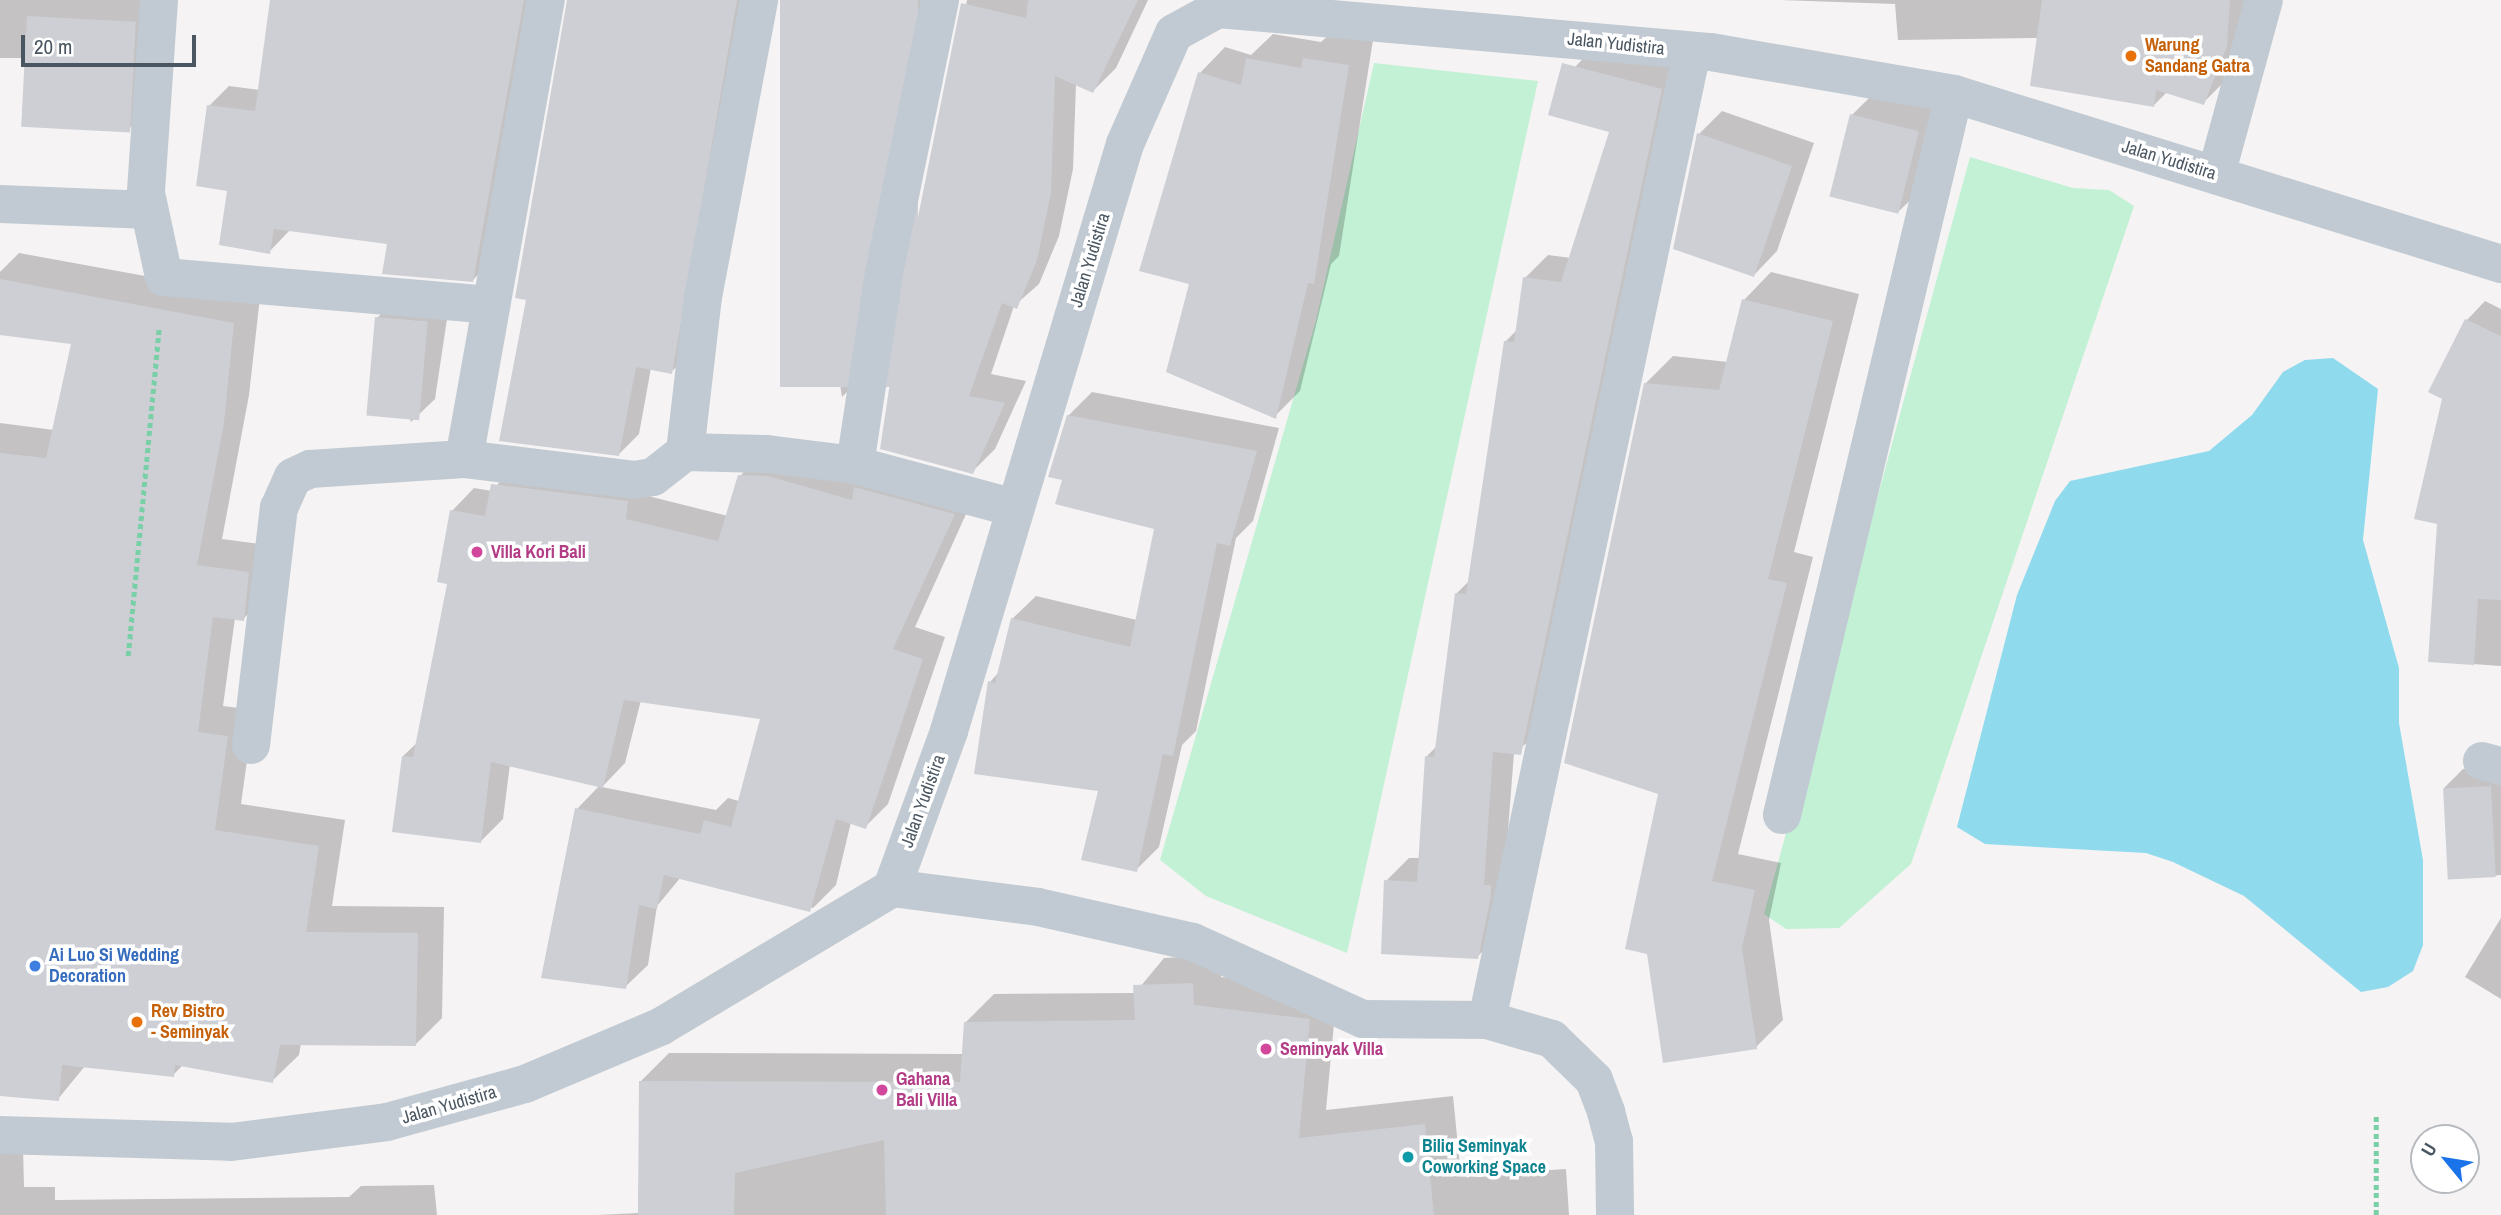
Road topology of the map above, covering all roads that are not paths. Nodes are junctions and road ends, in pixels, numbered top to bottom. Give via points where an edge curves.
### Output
1 (159, 0) edge
2 (547, 0) edge
3 (759, 0) edge
4 (940, 0) edge
5 (2264, 0) edge
6 (1193, 11) edge
7 (1692, 51) junction
8 (1954, 94) junction
9 (2216, 174) junction
10 (0, 204) edge
11 (149, 210) junction
12 (2501, 264) edge
13 (490, 305) junction
14 (685, 452) junction
15 (464, 459) junction
16 (855, 465) junction
17 (1011, 507) junction
18 (251, 745) dead end
19 (1782, 815) dead end
20 (892, 888) junction
21 (1487, 1020) junction
22 (0, 1135) edge
23 (1615, 1215) edge

1 - 11 street
2 - 13 street
3 - 14 street via 703,297
4 - 16 street via 884,272
5 - 9 street
6 - 7 street, Jalan Yudistira via 1247,8
6 - 17 street, Jalan Yudistira via 1158,58 1125,144
7 - 8 street, Jalan Yudistira
7 - 21 street
8 - 9 street, Jalan Yudistira
8 - 19 street
9 - 12 street, Jalan Yudistira
10 - 11 street
11 - 13 street via 164,277
13 - 15 street
14 - 15 street via 653,477 634,480
14 - 16 street
15 - 18 street via 310,469 293,477 279,508
16 - 17 street
17 - 20 street, Jalan Yudistira via 949,731
20 - 21 street via 1038,907 1193,942 1363,1018
20 - 22 street, Jalan Yudistira via 660,1027 525,1083 387,1122 231,1142
21 - 23 street via 1552,1039 1594,1080 1614,1141

